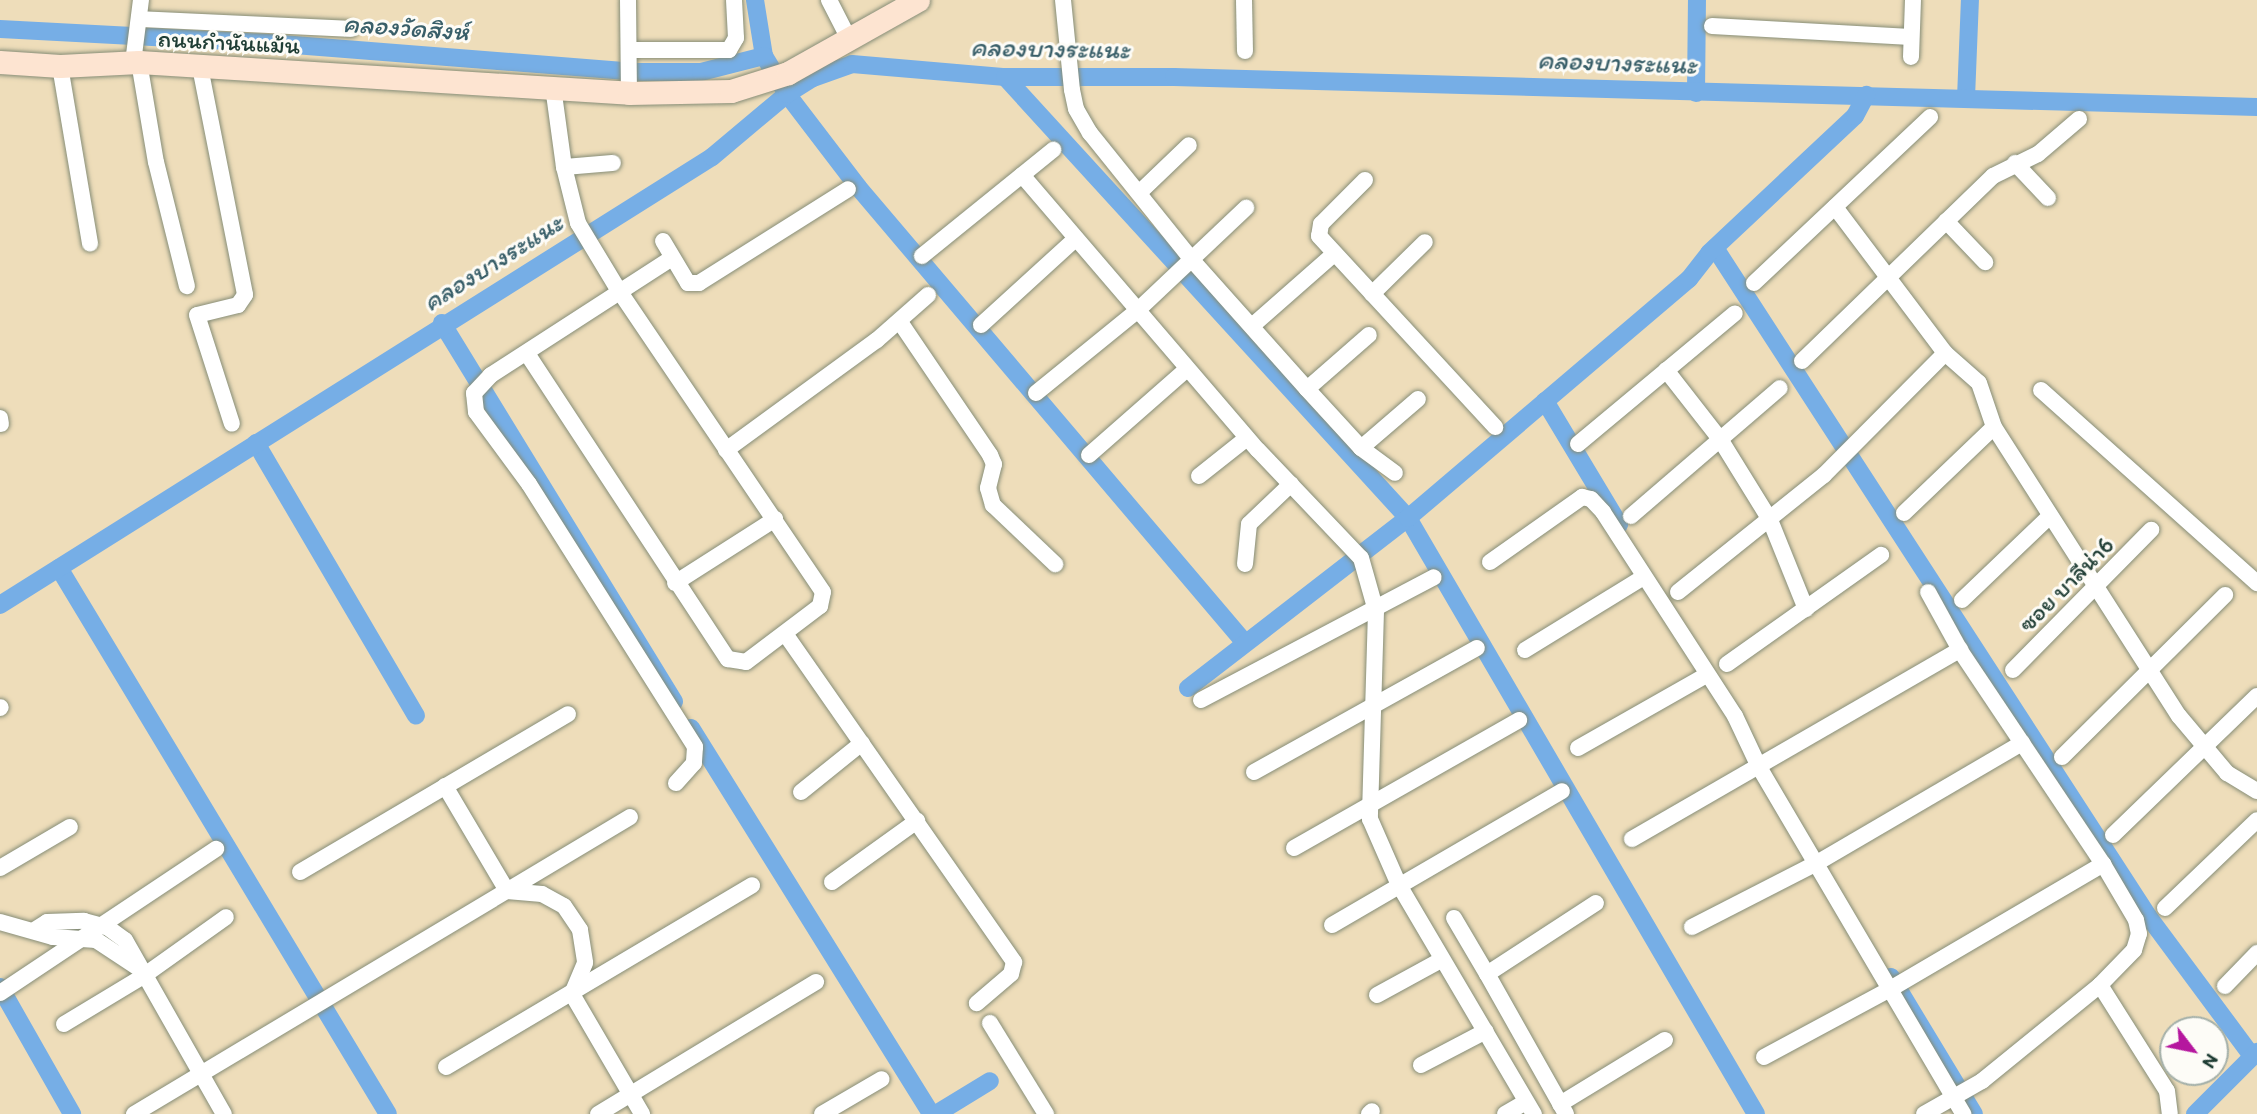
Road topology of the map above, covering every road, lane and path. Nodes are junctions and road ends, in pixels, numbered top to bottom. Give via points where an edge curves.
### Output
1 (141, 0) edge
2 (628, 0) edge
3 (734, 0) edge
4 (829, 0) edge
5 (918, 0) edge
6 (1063, 0) edge
7 (1244, 0) edge
8 (1913, 0) edge
9 (1712, 26) dead end
10 (351, 29) dead end
11 (1911, 37) junction
12 (850, 41) junction
13 (137, 43) junction
14 (1245, 51) dead end
15 (630, 54) junction
16 (1911, 57) dead end
17 (0, 62) edge
18 (60, 66) junction
19 (200, 67) junction
20 (629, 84) junction
21 (553, 87) junction
22 (1930, 117) dead end
23 (2080, 119) dead end
24 (1189, 145) dead end
25 (1053, 150) dead end
26 (613, 163) dead end
27 (2015, 163) junction
28 (564, 167) junction
29 (1022, 175) junction
30 (1366, 180) dead end
31 (848, 189) dead end
32 (1139, 193) junction
33 (2048, 198) dead end
34 (1835, 207) junction
35 (1246, 208) dead end
36 (1946, 221) junction
37 (1074, 240) junction
38 (663, 241) dead end
39 (1425, 242) dead end
40 (90, 243) dead end
41 (1334, 254) junction
42 (922, 256) dead end
43 (673, 258) junction
44 (1985, 262) dead end
45 (1187, 264) junction
46 (1888, 277) junction
47 (1754, 283) dead end
48 (187, 286) dead end
49 (619, 291) junction
50 (1372, 294) junction
51 (928, 295) dead end
52 (1138, 310) junction
53 (1735, 313) dead end
54 (900, 322) junction
55 (981, 325) dead end
56 (1252, 326) junction
57 (1369, 335) dead end
58 (1945, 353) junction
59 (528, 355) junction
60 (1802, 361) dead end
61 (1187, 369) junction
62 (1666, 370) junction
63 (1780, 388) dead end
64 (1307, 389) junction
65 (2041, 390) dead end
66 (1036, 393) dead end
67 (1418, 399) dead end
68 (232, 424) dead end
69 (1495, 427) dead end
70 (1994, 427) junction
71 (1247, 438) junction
72 (1721, 441) junction
73 (1578, 444) dead end
74 (1361, 448) junction
75 (726, 450) junction
76 (1089, 454) dead end
77 (1395, 474) dead end
78 (1199, 476) dead end
79 (1291, 484) junction
80 (1904, 513) dead end
81 (1631, 516) dead end
82 (2050, 516) junction
83 (775, 519) junction
84 (1770, 520) junction
85 (2151, 530) dead end
86 (1881, 555) dead end
87 (1490, 562) dead end
88 (1055, 564) dead end
89 (1245, 564) dead end
90 (1434, 577) dead end
91 (1642, 578) junction
92 (675, 583) junction
93 (2257, 583) edge
94 (2097, 589) junction
95 (1678, 592) dead end
96 (1928, 592) dead end
97 (2225, 595) dead end
98 (1962, 600) dead end
99 (1806, 609) junction
100 (1376, 611) junction
101 (786, 635) junction
102 (1477, 648) dead end
103 (1525, 650) dead end
104 (1960, 650) junction
105 (1727, 664) dead end
106 (2012, 670) dead end
107 (2151, 672) junction
108 (1705, 676) junction
109 (2257, 696) edge
110 (1201, 700) dead end
111 (1375, 707) junction
112 (568, 714) dead end
113 (1519, 720) dead end
114 (862, 743) junction
115 (2022, 743) junction
116 (1578, 748) dead end
117 (2204, 748) junction
118 (2063, 757) dead end
119 (1759, 767) junction
120 (1254, 772) dead end
121 (676, 783) dead end
122 (445, 786) junction
123 (1562, 791) dead end
124 (2257, 791) edge
125 (801, 792) dead end
126 (1369, 806) junction
127 (630, 817) dead end
128 (2257, 820) edge
129 (917, 821) junction
130 (70, 827) dead end
131 (2113, 835) dead end
132 (1632, 839) dead end
133 (1294, 848) dead end
134 (216, 849) dead end
135 (1815, 864) junction
136 (2103, 864) junction
137 (0, 868) edge
138 (300, 872) dead end
139 (832, 881) dead end
140 (752, 885) dead end
141 (1399, 885) junction
142 (507, 891) junction
143 (1596, 903) dead end
144 (2165, 908) dead end
145 (226, 917) dead end
146 (1454, 918) dead end
147 (0, 922) edge
148 (100, 925) junction
149 (1332, 925) dead end
150 (1692, 927) dead end
151 (36, 929) junction
152 (82, 936) junction
153 (2257, 953) edge
154 (1441, 960) junction
155 (139, 972) junction
156 (1487, 974) junction
157 (816, 982) dead end
158 (2100, 985) junction
159 (2225, 986) dead end
160 (6, 989) edge
161 (1892, 989) junction
162 (572, 994) junction
163 (1377, 995) dead end
164 (977, 1003) dead end
165 (990, 1023) dead end
166 (65, 1024) dead end
167 (1486, 1031) junction
168 (1665, 1040) dead end
169 (1764, 1057) dead end
170 (1421, 1065) dead end
171 (446, 1067) dead end
172 (203, 1077) junction
173 (882, 1079) dead end
174 (631, 1094) junction
175 (1955, 1098) junction
176 (1530, 1108) edge
177 (1563, 1109) edge
178 (134, 1114) edge
179 (224, 1114) edge
180 (598, 1114) edge
181 (642, 1114) edge
182 (822, 1114) edge
183 (1046, 1114) edge
184 (1505, 1114) edge
185 (1924, 1114) edge
186 (1963, 1114) edge
187 (2170, 1114) edge

1 - 13 street
2 - 15 street
3 - 15 street via 736,38 729,50
4 - 12 street
5 - 12 street, ถนนกำนันแม้น
6 - 32 street via 1076,109
7 - 14 street
8 - 11 street
9 - 11 street
10 - 13 street
11 - 16 street
12 - 20 street, ถนนกำนันแม้น via 760,85 732,91
13 - 18 street, ถนนกำนันแม้น
13 - 19 street, ถนนกำนันแม้น
13 - 48 street via 156,162
15 - 20 street
17 - 18 street, ถนนกำนันแม้น
18 - 40 street
19 - 21 street, ถนนกำนันแม้น
19 - 68 street via 245,295 238,305 197,315
20 - 21 street, ถนนกำนันแม้น
21 - 28 street
22 - 34 street
23 - 27 street via 2048,147
24 - 32 street
25 - 29 street
26 - 28 street
27 - 33 street
27 - 36 street via 1993,176
28 - 49 street via 578,223
29 - 37 street
29 - 42 street
30 - 41 street via 1321,224 1319,236
31 - 43 street via 699,283 688,283
32 - 45 street
34 - 46 street
34 - 47 street
35 - 45 street
36 - 44 street
36 - 46 street
37 - 52 street
37 - 55 street
38 - 43 street
39 - 50 street
41 - 50 street
41 - 56 street
43 - 49 street
45 - 52 street
45 - 56 street
46 - 58 street
46 - 60 street
49 - 59 street
49 - 75 street
50 - 69 street
51 - 54 street
52 - 61 street
52 - 66 street
53 - 62 street
54 - 75 street
54 - 88 street via 990,455 994,464 988,488 992,505
56 - 64 street
57 - 64 street
58 - 70 street via 1979,383
58 - 84 street via 1824,475
59 - 92 street
59 - 121 street via 491,375 474,393 476,412 529,484 695,747 694,763
61 - 71 street
61 - 76 street
62 - 72 street
62 - 73 street
63 - 72 street
64 - 74 street
65 - 93 street
67 - 74 street
70 - 80 street
70 - 82 street
71 - 78 street
71 - 79 street
72 - 81 street
72 - 84 street
74 - 77 street
75 - 83 street
79 - 89 street via 1249,524
79 - 100 street via 1361,558
82 - 94 street
82 - 98 street
83 - 92 street
83 - 101 street via 824,599 791,624
84 - 95 street
84 - 99 street
85 - 94 street, ซอย บาลีน่า6
86 - 99 street
87 - 91 street via 1582,497 1591,499 1603,512
90 - 100 street
91 - 103 street
91 - 108 street
92 - 101 street via 716,645 735,663 746,662
94 - 106 street, ซอย บาลีน่า6
94 - 107 street
96 - 104 street
97 - 107 street
99 - 105 street
100 - 110 street
100 - 111 street
101 - 114 street
102 - 111 street
104 - 115 street
104 - 119 street
107 - 117 street
107 - 118 street
108 - 116 street
108 - 119 street via 1735,716
109 - 117 street
111 - 120 street
111 - 126 street
112 - 122 street
113 - 126 street
114 - 125 street
114 - 129 street
115 - 135 street
115 - 136 street
117 - 124 street via 2227,773
117 - 131 street
119 - 132 street
119 - 135 street
122 - 138 street
122 - 142 street
123 - 141 street
126 - 133 street
126 - 141 street via 1370,819
127 - 142 street
128 - 144 street
129 - 139 street
129 - 164 street via 1014,962 1011,974
130 - 137 street
134 - 148 street
135 - 150 street
135 - 161 street
136 - 158 street via 2136,920 2139,934 2134,950
136 - 161 street
140 - 162 street
141 - 149 street
141 - 154 street
142 - 162 street via 542,894 564,906 580,930 584,963
142 - 172 street
143 - 156 street
145 - 155 street
146 - 156 street
147 - 151 street via 16,930
148 - 151 street via 65,919
148 - 152 street
148 - 155 street via 129,945
151 - 152 street via 53,937
152 - 155 street via 105,944
152 - 160 street
153 - 159 street
154 - 163 street
154 - 167 street
155 - 166 street
155 - 172 street
156 - 177 street
157 - 174 street
158 - 175 street via 2007,1062
158 - 187 street via 2166,1091
161 - 169 street
161 - 175 street
162 - 171 street
162 - 174 street
165 - 183 street
167 - 170 street
167 - 176 street
168 - 177 street
172 - 178 street
172 - 179 street
173 - 182 street
174 - 180 street
174 - 181 street
175 - 185 street
175 - 186 street
176 - 184 street

